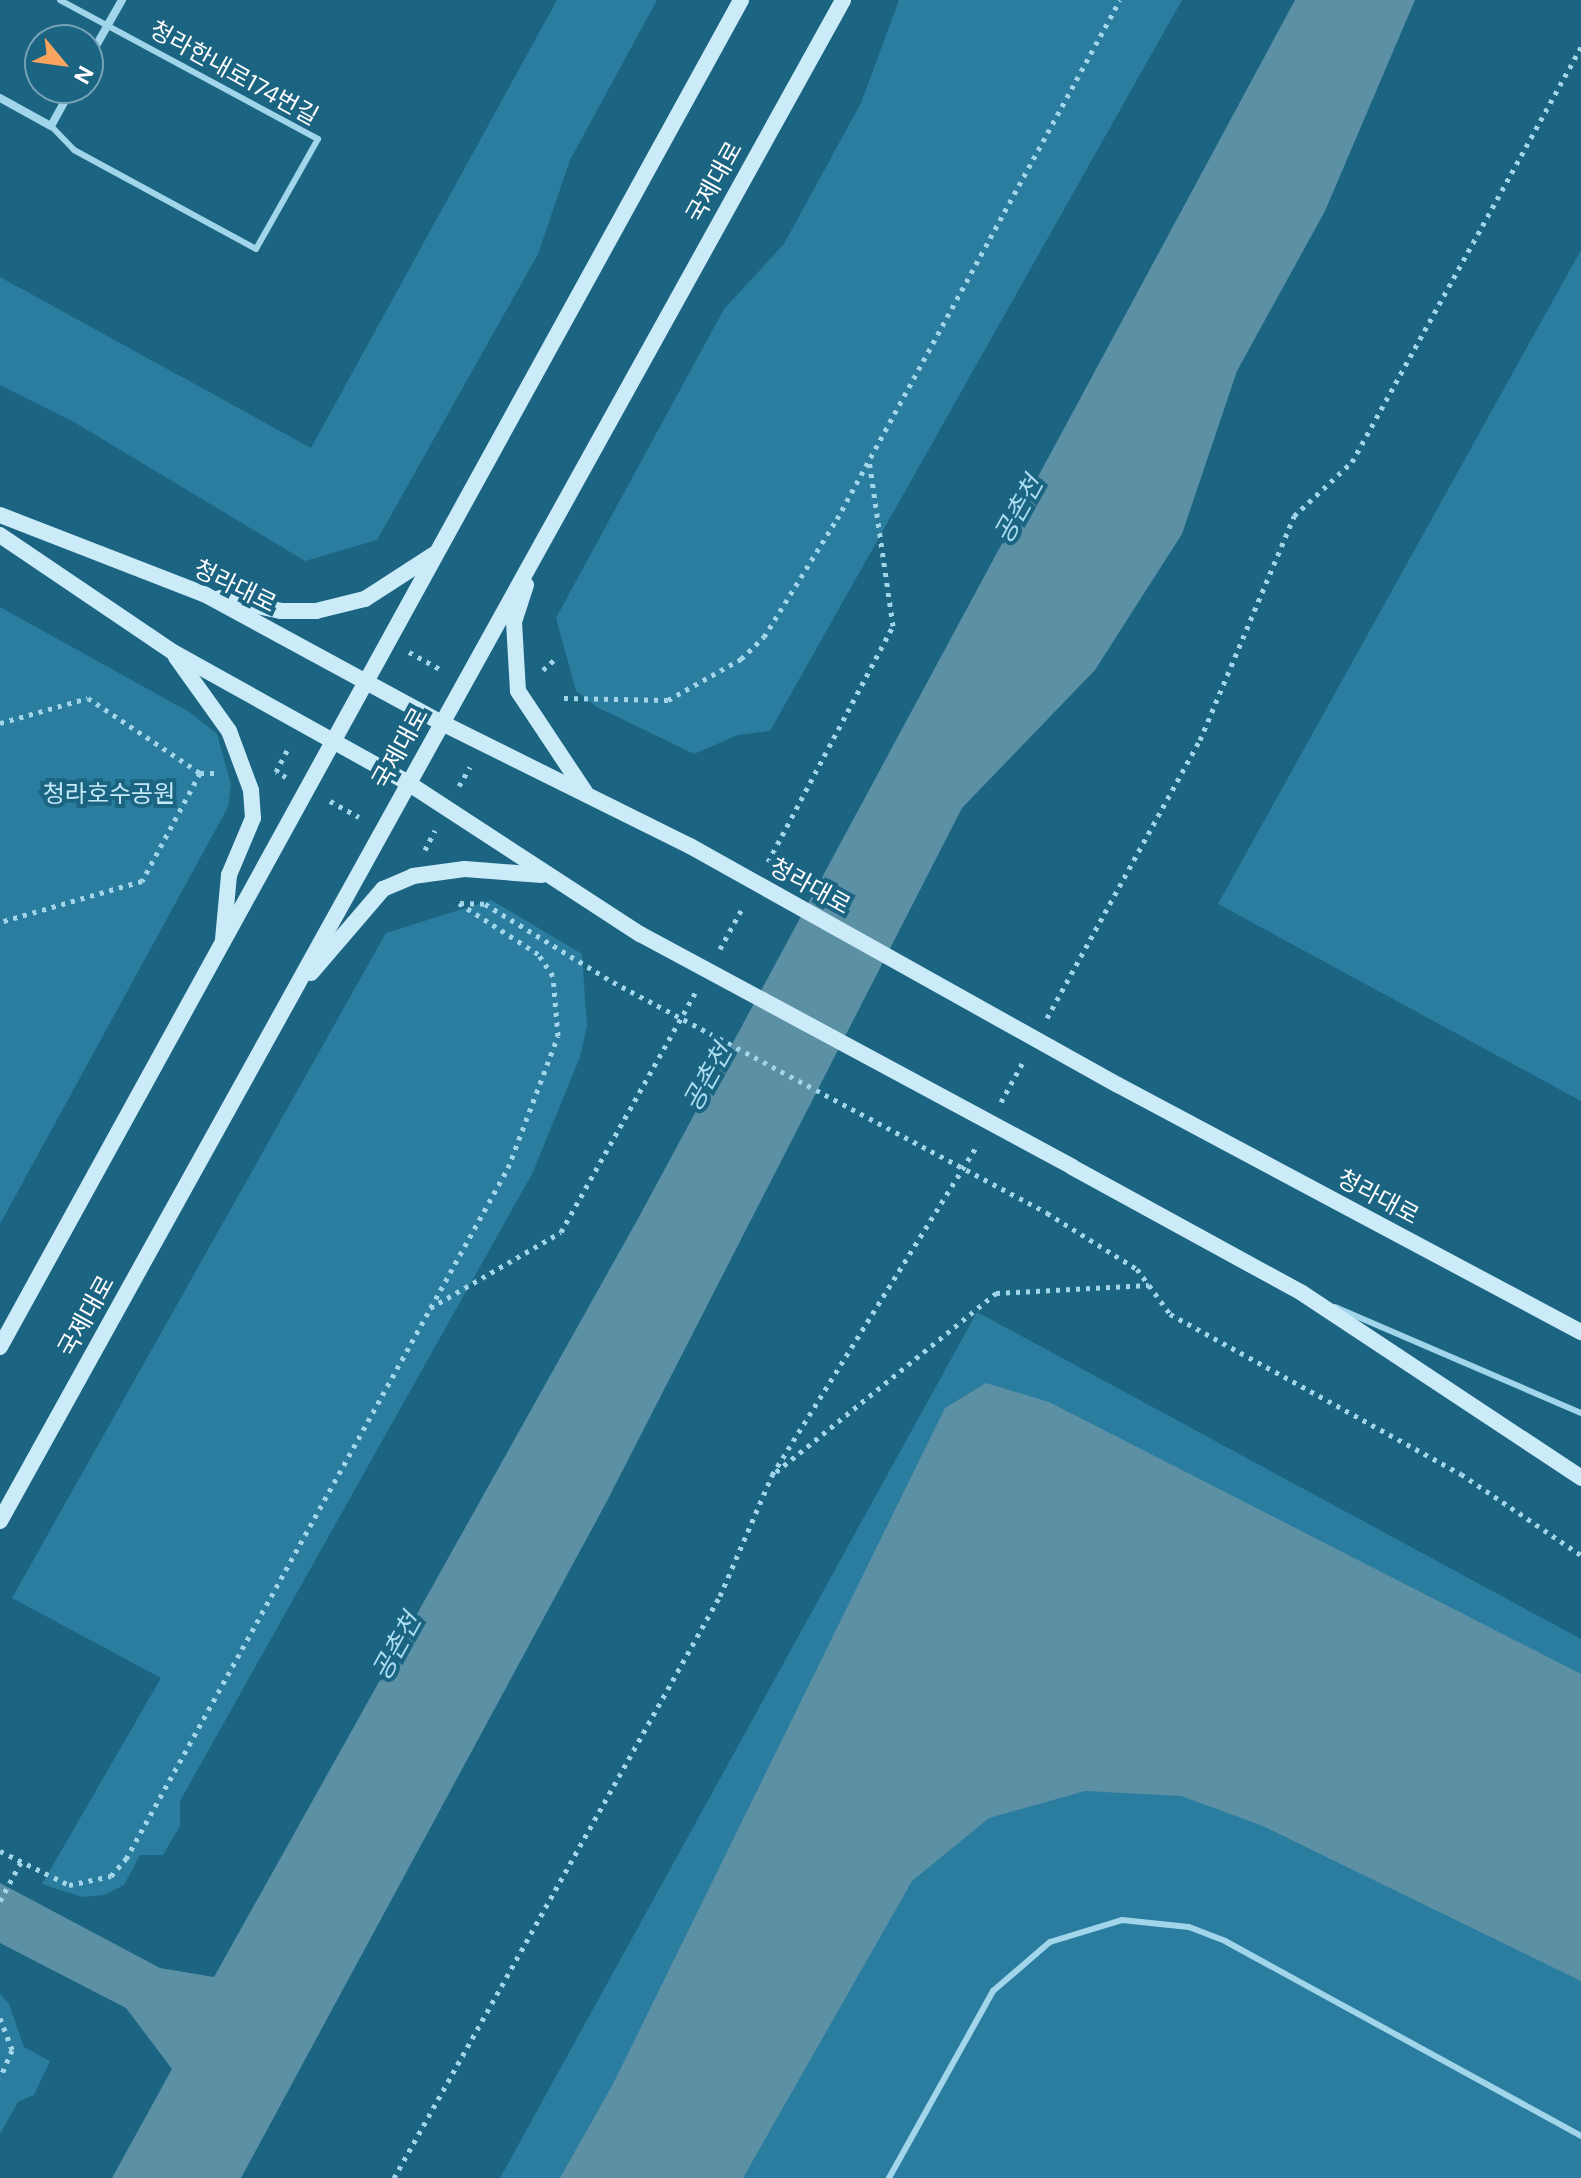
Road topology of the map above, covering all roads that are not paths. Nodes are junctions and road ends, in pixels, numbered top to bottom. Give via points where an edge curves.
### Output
1 (60, 0) edge
2 (122, 0) edge
3 (741, 0) edge
4 (843, 0) edge
5 (107, 26) junction
6 (104, 31) edge
7 (0, 98) edge
8 (63, 104) edge
9 (51, 126) junction
10 (0, 515) edge
11 (0, 535) edge
12 (536, 553) junction
13 (435, 554) junction
14 (204, 594) junction
15 (173, 652) junction
16 (368, 683) junction
17 (442, 723) junction
18 (337, 742) junction
19 (408, 783) junction
20 (586, 793) junction
21 (545, 875) junction
22 (223, 945) junction
23 (290, 998) junction
24 (1302, 1293) junction
25 (1581, 1332) edge
26 (0, 1347) edge
27 (1581, 1413) edge
28 (1581, 1478) edge
29 (0, 1521) edge
30 (1581, 2136) edge
31 (889, 2178) edge

1 - 5 lane, 청라한내로174번길
2 - 5 street
3 - 13 main road
4 - 12 main road, 국제대로
5 - 6 street
5 - 9 lane, 청라한내로174번길 via 318,139 256,249 74,150
7 - 9 street, 청라한내로174번길
8 - 9 street
10 - 14 main road, 청라대로
11 - 15 main road
12 - 17 main road, 국제대로
12 - 20 main road via 514,622 518,691
13 - 14 main road via 365,599 316,611 281,611
13 - 16 main road
14 - 16 main road, 청라대로
15 - 18 main road
15 - 22 main road via 229,731 251,790 253,818 229,875
16 - 17 main road, 청라대로
16 - 18 main road
17 - 19 main road, 국제대로
17 - 20 main road, 청라대로
18 - 19 main road
18 - 22 main road
19 - 21 main road
19 - 23 main road, 국제대로
20 - 25 main road, 청라대로, bridge
21 - 23 main road via 465,869 413,876 383,889
21 - 24 main road, bridge via 640,934
22 - 26 main road
23 - 29 main road, 국제대로
24 - 27 lane
24 - 28 main road
30 - 31 lane via 1225,1941 1189,1927 1122,1920 1050,1942 993,1991

